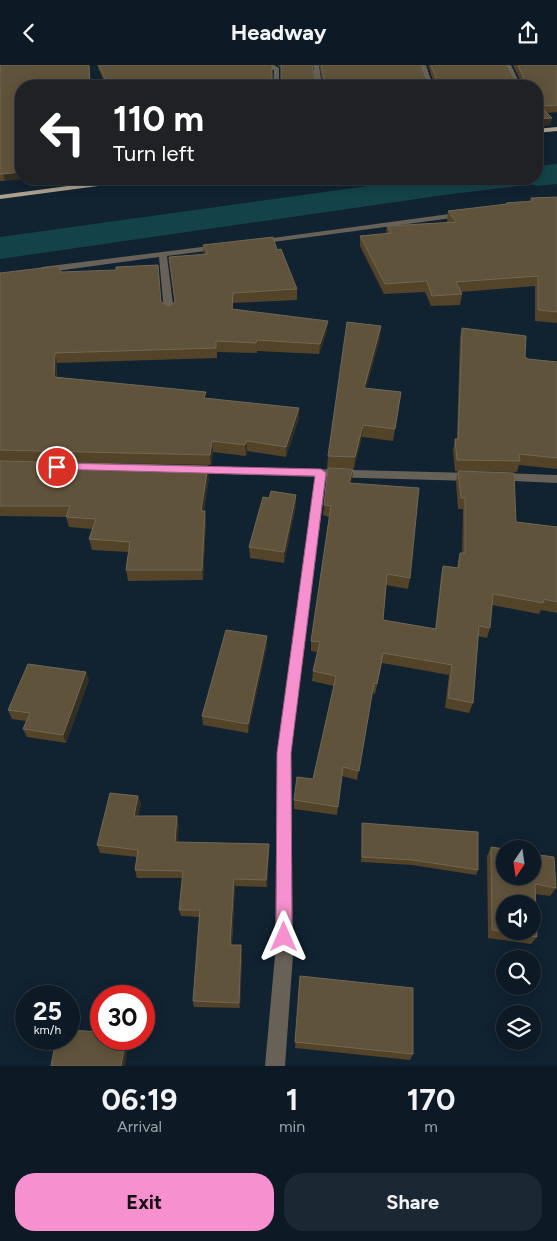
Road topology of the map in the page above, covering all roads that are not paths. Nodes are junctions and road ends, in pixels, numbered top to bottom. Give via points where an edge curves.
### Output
1 (253, 65) edge
2 (316, 65) edge
3 (423, 65) edge
4 (508, 65) edge
5 (276, 80) edge
6 (318, 80) edge
7 (428, 80) edge
8 (515, 80) edge
9 (557, 129) edge
10 (543, 130) edge
11 (91, 185) edge
12 (0, 197) edge
13 (475, 212) edge
14 (246, 243) edge
15 (228, 246) edge
16 (163, 254) junction
17 (29, 271) edge
18 (169, 312) edge
19 (182, 469) edge
20 (321, 473) junction
21 (557, 479) edge
22 (275, 1066) edge

1 - 5 street via 277,69
2 - 6 street
3 - 7 street
4 - 8 street
9 - 10 main road
11 - 12 main road
13 - 14 street
15 - 16 street
16 - 17 street
16 - 18 street
19 - 20 street
20 - 21 street
20 - 22 street via 284,753 284,955

